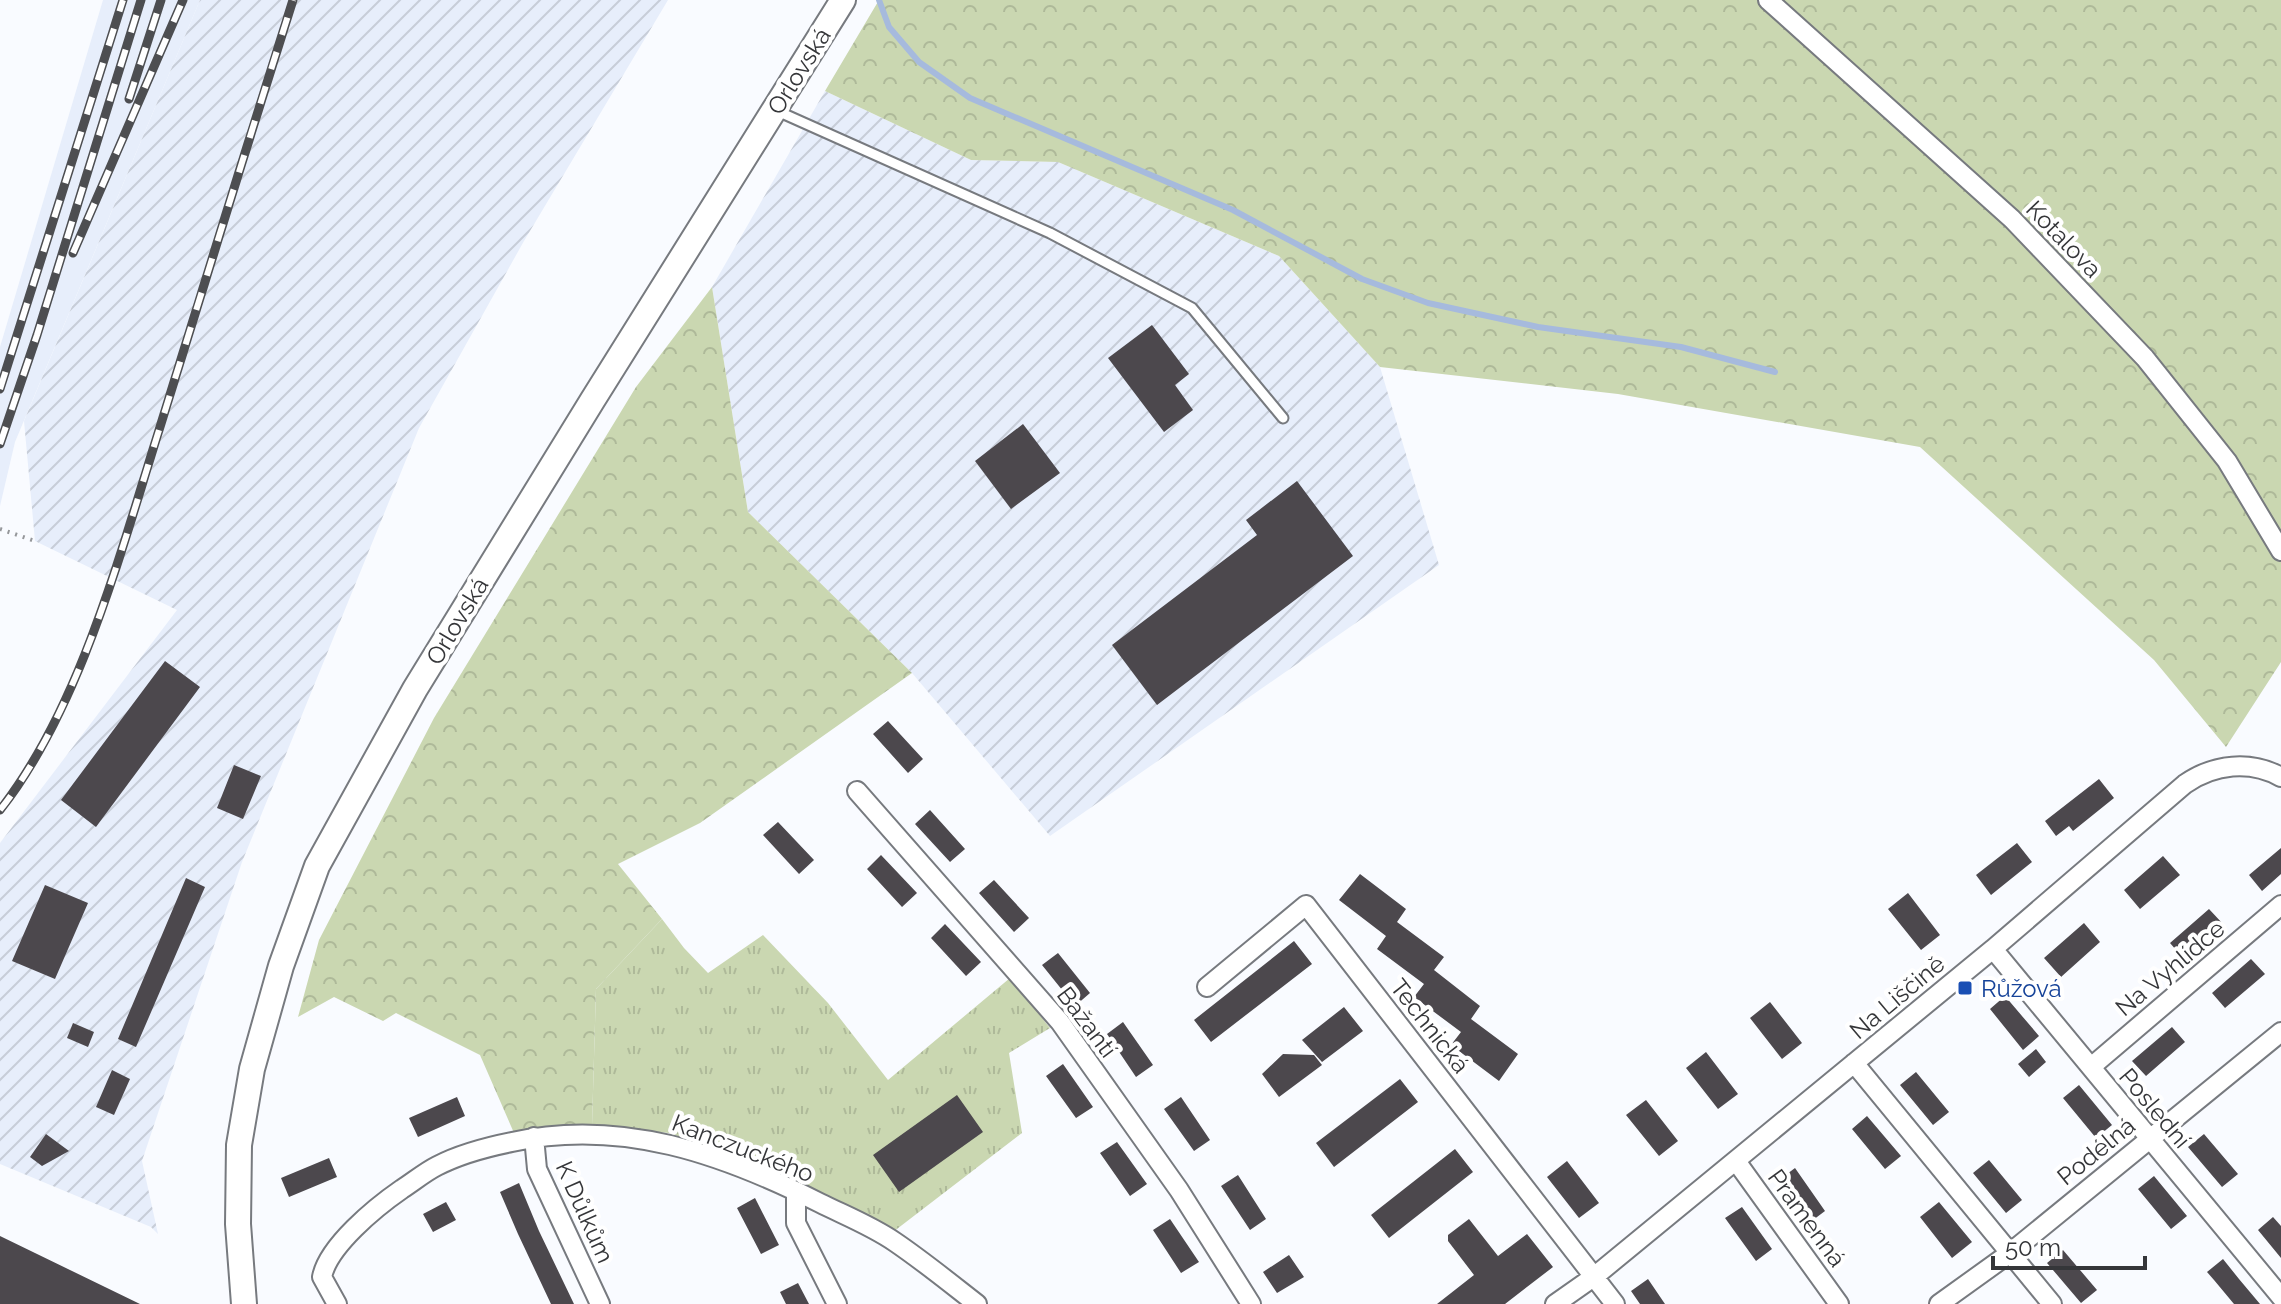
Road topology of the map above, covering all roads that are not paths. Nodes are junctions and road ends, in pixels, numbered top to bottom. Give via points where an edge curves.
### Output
1 (843, 0) edge
2 (1768, 0) edge
3 (775, 110) junction
4 (1283, 418) dead end
5 (2281, 551) edge
6 (2281, 777) edge
7 (857, 791) dead end
8 (2281, 905) edge
9 (1993, 949) junction
10 (1207, 987) dead end
11 (2281, 1032) edge
12 (1854, 1063) junction
13 (2091, 1067) junction
14 (534, 1137) junction
15 (2150, 1139) junction
16 (1736, 1161) junction
17 (796, 1191) junction
18 (2010, 1253) junction
19 (1595, 1276) junction
20 (2281, 1297) edge
21 (244, 1304) edge
22 (337, 1304) edge
23 (600, 1304) edge
24 (837, 1304) edge
25 (977, 1304) edge
26 (1251, 1304) edge
27 (1555, 1304) edge
28 (1615, 1304) edge
29 (1839, 1304) edge
30 (1939, 1304) edge
31 (2052, 1304) edge

1 - 3 main road, Orlovská
2 - 5 street, Kotalova via 2012,219 2145,358 2227,461
3 - 4 lane via 1050,233 1192,308
3 - 21 main road, Orlovská via 415,689 317,866 252,1069 239,1145
6 - 9 street, Na Liščině via 2234,766 2193,779
7 - 26 street, Bažantí via 1060,1022 1179,1190
8 - 13 street, Na Vyhlídce
9 - 12 street, Na Liščině
9 - 13 street, Poslední
10 - 19 street, Technická via 1306,905
11 - 15 street, Podélná
12 - 16 street, Na Liščině
12 - 18 street
13 - 15 street, Poslední
14 - 17 street, Kanczuckého via 592,1133 660,1141
14 - 22 street, Kanczuckého via 436,1166 379,1205 324,1269 322,1277
14 - 23 street, K Důlkům via 537,1169
15 - 18 street, Podélná
15 - 20 street, Poslední
16 - 19 street, Na Liščině
16 - 29 street, Pramenná
17 - 24 street via 796,1223
17 - 25 street, Kanczuckého via 893,1240
18 - 30 street, Podélná
18 - 31 street
19 - 27 street, Na Liščině
19 - 28 street

